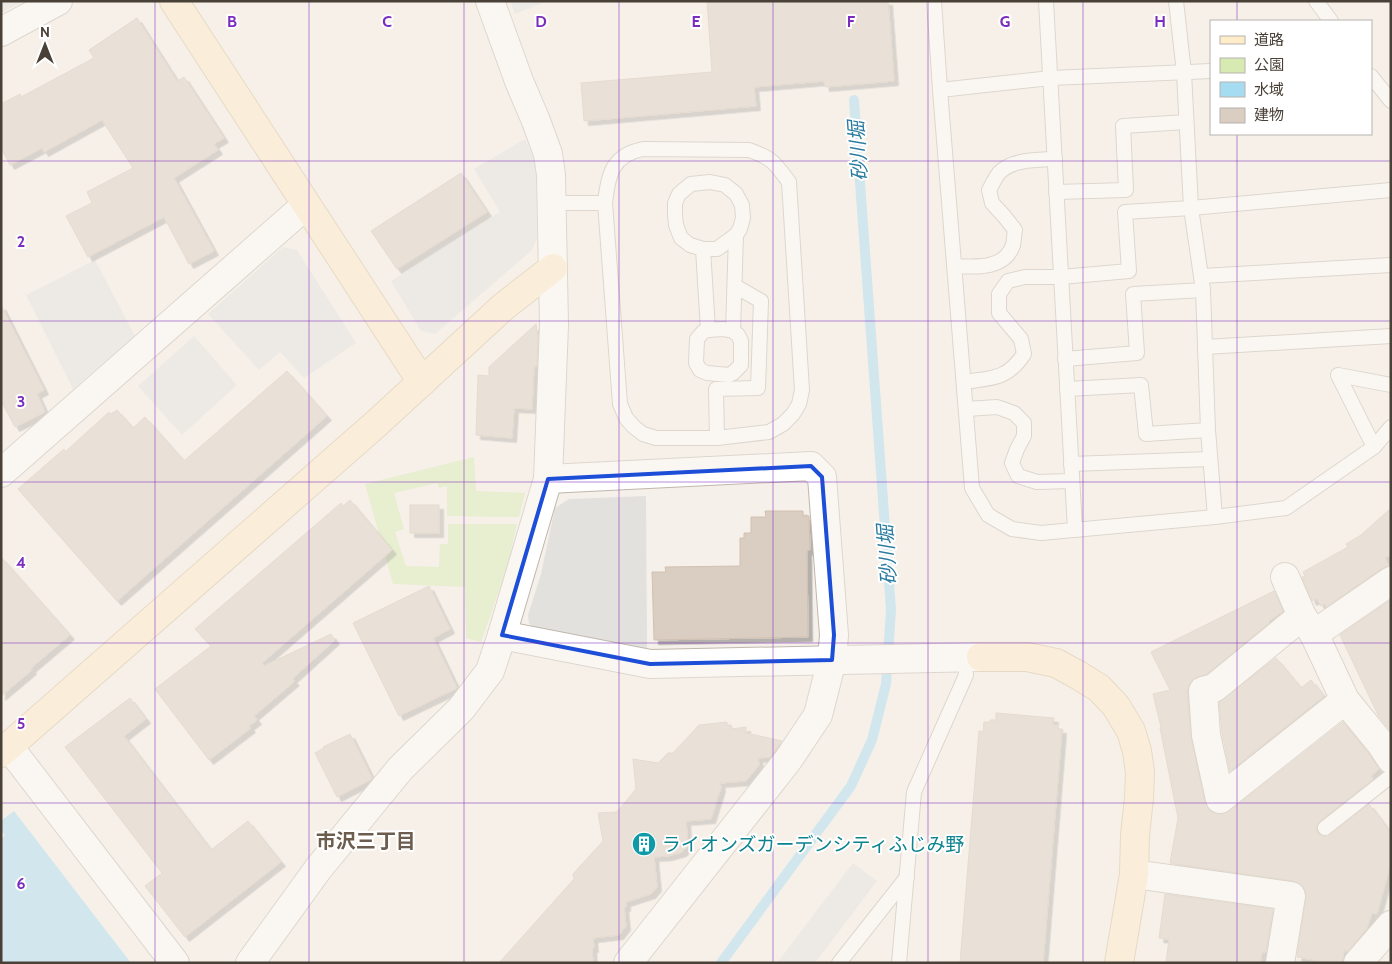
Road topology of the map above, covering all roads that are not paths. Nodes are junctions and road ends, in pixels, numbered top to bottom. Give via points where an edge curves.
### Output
1 (58, 1) edge
2 (174, 1) edge
3 (490, 1) edge
4 (934, 1) edge
5 (1046, 1) edge
6 (1176, 1) edge
7 (1316, 1) edge
8 (1330, 20) edge
9 (1, 32) edge
10 (1210, 71) edge
11 (1184, 73) junction
12 (1372, 77) edge
13 (1050, 78) junction
14 (940, 90) junction
15 (1391, 101) edge
16 (1186, 122) junction
17 (1055, 159) junction
18 (1391, 190) edge
19 (1056, 192) junction
20 (551, 203) junction
21 (605, 203) junction
22 (306, 205) junction
23 (1192, 208) junction
24 (736, 235) junction
25 (703, 249) junction
26 (1391, 265) edge
27 (954, 266) junction
28 (553, 268) junction
29 (1202, 276) junction
30 (1061, 277) junction
31 (735, 286) junction
32 (1203, 290) junction
33 (708, 330) junction
34 (733, 331) junction
35 (1391, 336) edge
36 (1205, 347) junction
37 (1065, 359) junction
38 (422, 382) junction
39 (964, 382) junction
40 (1391, 385) edge
41 (1067, 389) junction
42 (966, 409) junction
43 (1391, 427) edge
44 (1208, 430) junction
45 (717, 438) junction
46 (1374, 446) junction
47 (1210, 460) junction
48 (1071, 464) junction
49 (1, 473) edge
50 (548, 478) junction
51 (1072, 481) junction
52 (1215, 517) junction
53 (1075, 530) junction
54 (1285, 577) dead end
55 (1391, 581) edge
56 (1308, 625) junction
57 (502, 635) junction
58 (973, 657) junction
59 (843, 659) junction
60 (1345, 700) junction
61 (1387, 746) edge
62 (5, 750) edge
63 (1391, 776) edge
64 (1325, 828) dead end
65 (1134, 874) junction
66 (907, 876) junction
67 (1391, 925) edge
68 (175, 963) edge
69 (250, 963) edge
70 (628, 963) edge
71 (839, 963) edge
72 (899, 963) edge
73 (1119, 963) edge
74 (1280, 963) edge
75 (1358, 963) edge

1 - 9 street
2 - 22 street
3 - 20 street via 548,154
4 - 14 lane
5 - 13 lane
6 - 11 lane
7 - 8 lane
10 - 11 lane
11 - 13 lane
11 - 16 lane
12 - 15 lane
13 - 14 lane
13 - 17 lane
14 - 27 lane
16 - 19 lane via 1123,126 1126,190
16 - 23 lane
17 - 19 lane
17 - 27 lane via 1010,165 998,173 989,190 992,203 1015,230 1012,246 1004,259 984,267
18 - 23 lane
19 - 30 lane
20 - 21 lane
20 - 28 street
21 - 45 lane via 620,404 626,418 643,434 656,438
21 - 45 lane via 613,168 631,151 643,149 748,150 771,160 789,182 802,390 799,404 783,424 769,432
22 - 38 street
22 - 49 street
23 - 29 lane
23 - 30 lane via 1125,212 1129,271
24 - 25 lane via 717,249
24 - 25 lane via 744,218 736,194 725,185 710,182 691,184 679,194 675,203 676,225 681,238
24 - 31 lane
25 - 33 lane
26 - 29 lane
27 - 39 lane
28 - 38 street via 503,307
28 - 50 street
29 - 32 lane
30 - 37 lane
30 - 39 lane via 1025,277 1008,281 999,294 999,313 1021,339 1024,354 1016,366 998,377
31 - 34 lane
31 - 45 lane via 761,301 758,388 716,389
32 - 36 lane
32 - 37 lane via 1133,294 1136,353
33 - 34 lane
33 - 34 lane via 697,339 696,363 707,374 729,375 741,365 741,341
35 - 36 lane
36 - 44 lane
37 - 41 lane
38 - 62 street
39 - 42 lane
40 - 46 lane via 1338,375
41 - 44 lane via 1141,385 1146,434
41 - 48 lane
42 - 51 lane via 997,407 1014,413 1024,423 1024,436 1012,463 1018,476 1037,482
42 - 53 lane via 972,488 988,515 1012,529 1041,533
43 - 46 lane
44 - 47 lane
46 - 52 lane via 1286,508
47 - 48 lane
47 - 52 lane
48 - 51 lane
50 - 57 street
50 - 59 street via 811,466 822,477 834,635
51 - 53 lane
52 - 53 lane
54 - 56 street
55 - 56 street
56 - 60 street
56 - 60 street via 1214,688 1203,691 1206,735 1220,800
57 - 59 street via 650,664
57 - 69 street via 490,671 473,694 400,769 318,869
58 - 59 street
58 - 65 street via 1027,657 1056,664 1100,688 1116,706 1131,731 1140,772
58 - 66 lane via 914,792
59 - 70 street via 818,715 788,760
60 - 61 street
62 - 68 street
63 - 64 lane
65 - 73 street
65 - 74 street via 1291,896
66 - 71 lane
66 - 72 lane
67 - 75 street

